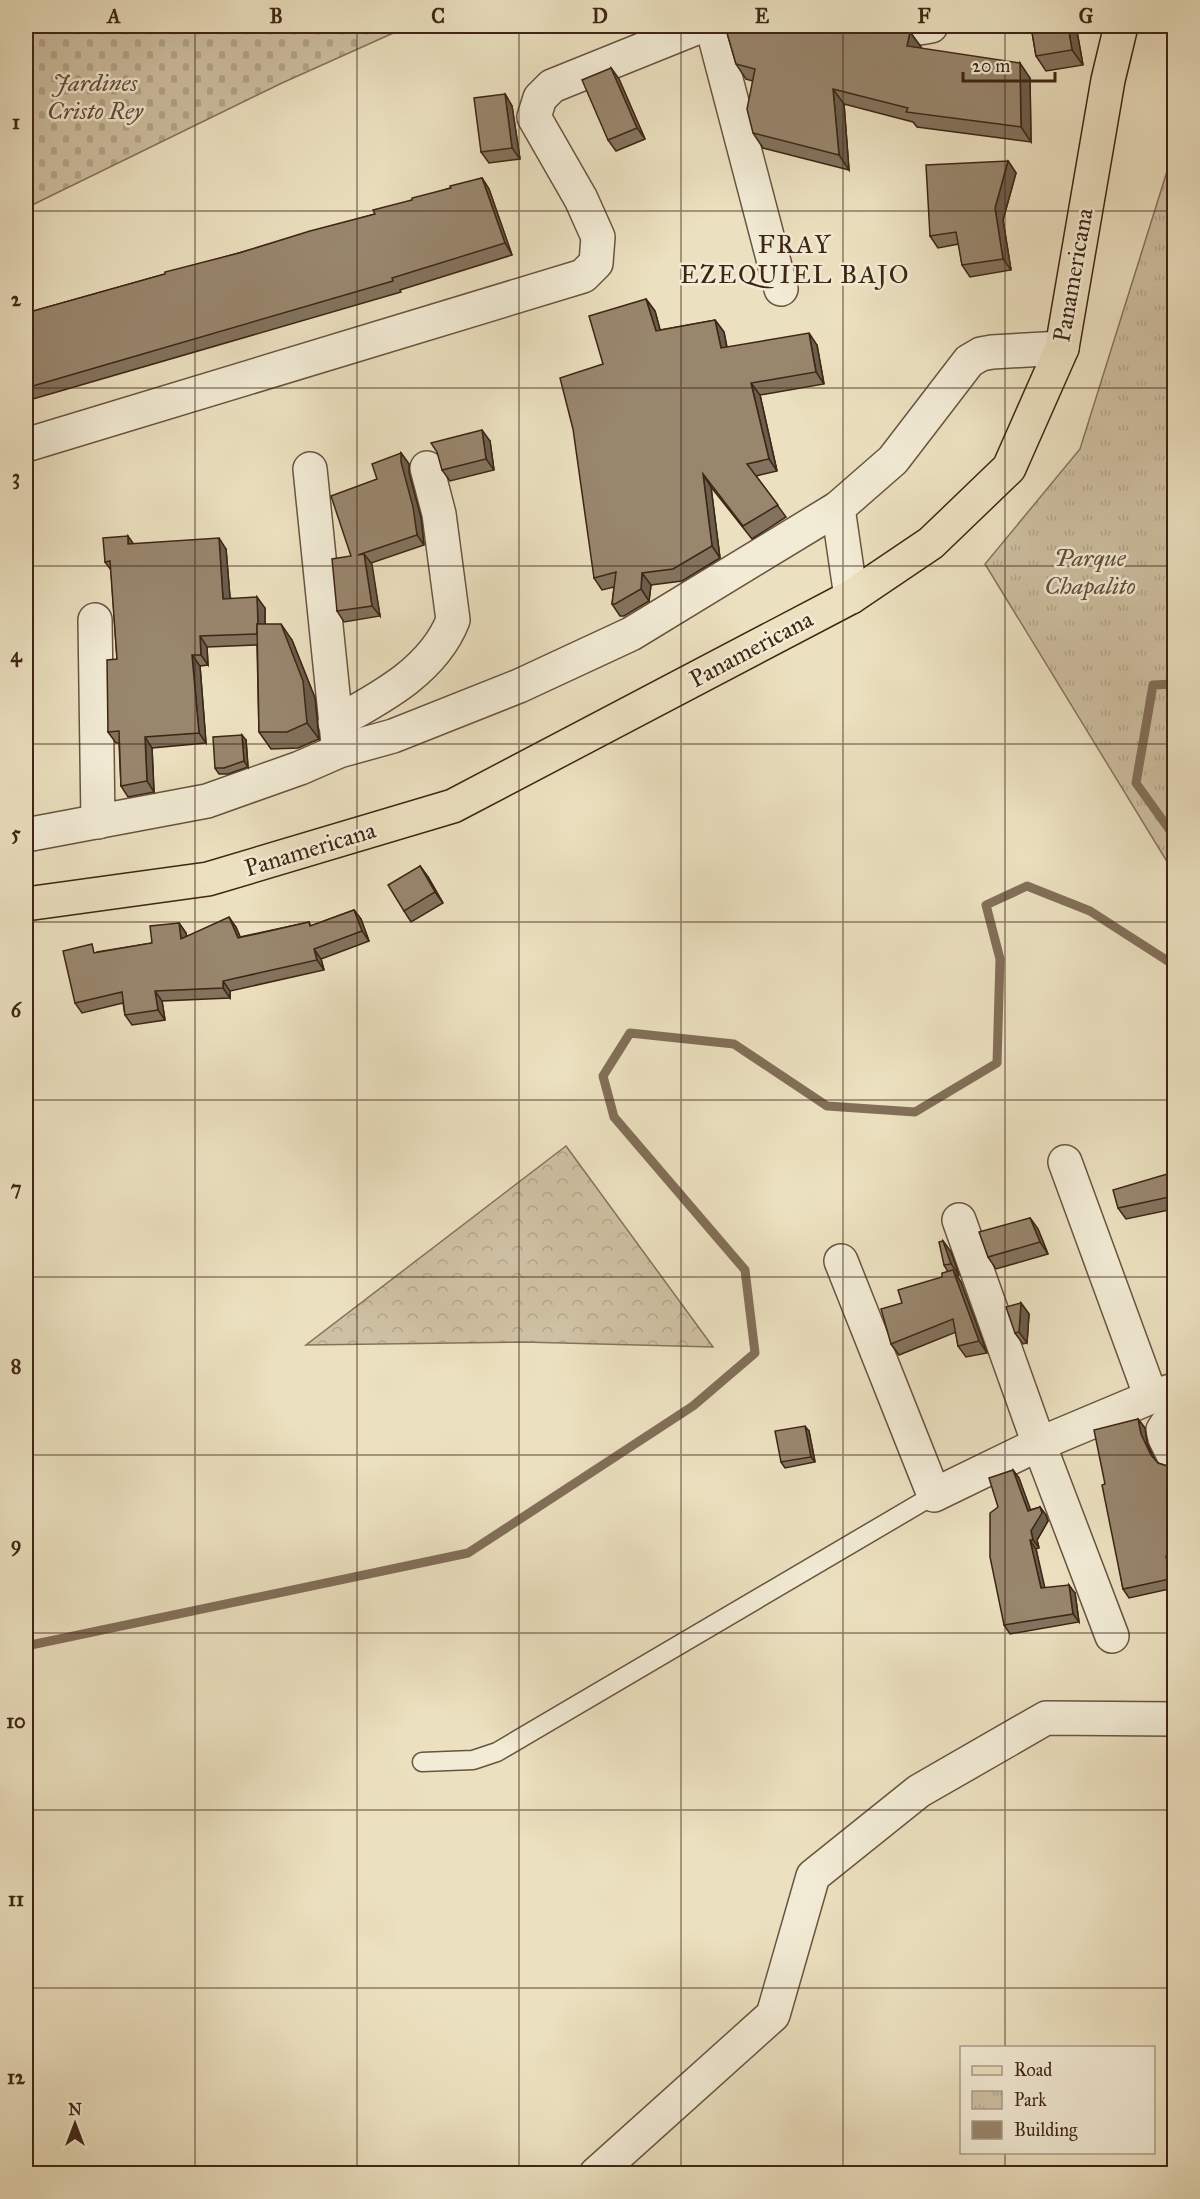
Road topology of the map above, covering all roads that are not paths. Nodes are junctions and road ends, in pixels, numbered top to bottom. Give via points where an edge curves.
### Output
1 (701, 26) edge
2 (712, 26) edge
3 (868, 26) edge
4 (931, 26) edge
5 (1121, 26) edge
6 (781, 289) dead end
7 (1062, 348) junction
8 (26, 445) edge
9 (427, 468) dead end
10 (310, 469) dead end
11 (838, 508) junction
12 (851, 597) junction
13 (95, 620) dead end
14 (337, 737) junction
15 (98, 822) junction
16 (26, 835) edge
17 (26, 904) edge
18 (1065, 1162) dead end
19 (959, 1220) dead end
20 (841, 1261) dead end
21 (1162, 1393) edge
22 (1174, 1422) edge
23 (1039, 1444) junction
24 (1174, 1456) edge
25 (934, 1495) junction
26 (1112, 1636) dead end
27 (1174, 1719) edge
28 (422, 1762) dead end
29 (596, 2174) edge

1 - 8 street via 552,86 540,98 534,117 581,198 598,237 596,263 583,276
2 - 6 street
3 - 4 street
5 - 7 main road, Panamericana via 1108,80
7 - 11 street via 992,352 969,361 893,460
7 - 12 main road, Panamericana via 1009,468 931,543
9 - 14 street via 439,514 453,620 428,660
10 - 14 street
11 - 12 street
11 - 14 street via 631,634 519,686 393,736
12 - 17 main road, Panamericana via 453,806 208,879
13 - 15 street
14 - 15 street via 300,768 207,801
15 - 16 street
18 - 21 street
19 - 23 street
20 - 25 street
21 - 23 street
22 - 24 street via 1163,1430
23 - 25 street
23 - 26 street
25 - 28 lane via 497,1752 473,1760
27 - 29 street via 1047,1718 920,1791 813,1876 773,2015

